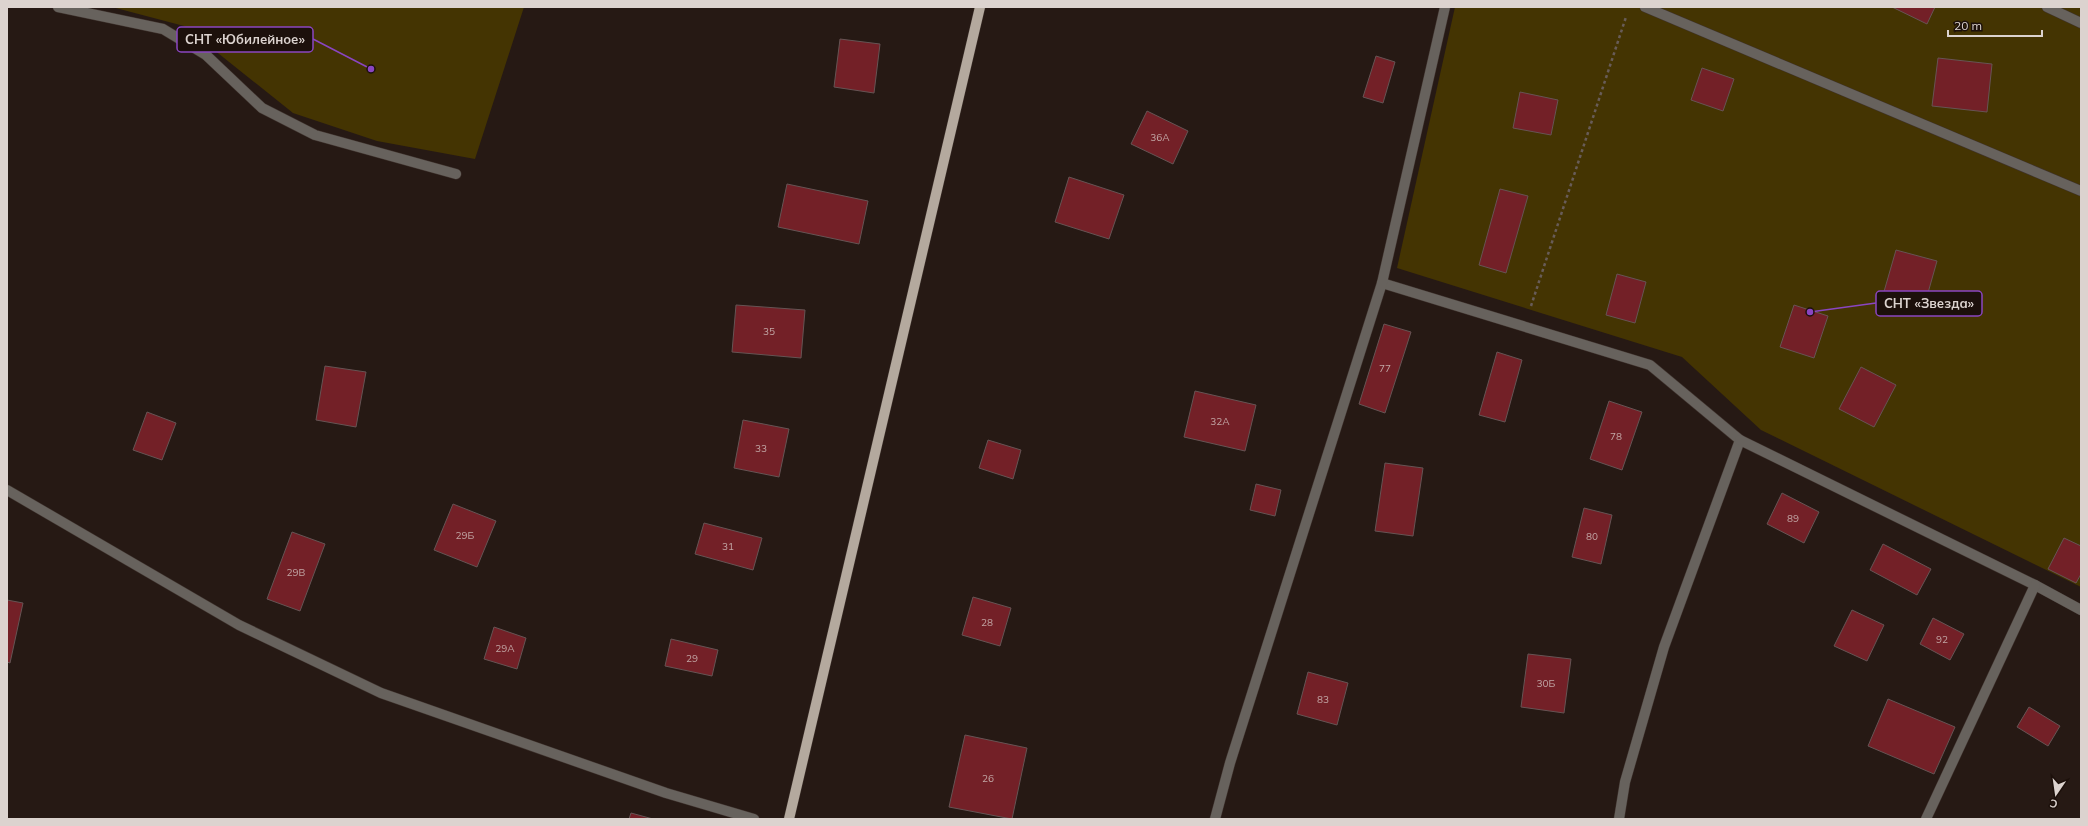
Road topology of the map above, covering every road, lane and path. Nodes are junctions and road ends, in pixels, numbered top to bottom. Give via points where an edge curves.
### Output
1 (58, 7) edge
2 (980, 7) edge
3 (1445, 7) edge
4 (1645, 7) edge
5 (2047, 7) edge
6 (1626, 15) dead end
7 (2081, 23) edge
8 (456, 174) dead end
9 (2081, 191) edge
10 (1382, 283) junction
11 (1524, 326) junction
12 (1740, 440) junction
13 (7, 490) edge
14 (2034, 585) junction
15 (2081, 610) edge
16 (754, 819) edge
17 (789, 819) edge
18 (1216, 819) edge
19 (1619, 819) edge
20 (1926, 819) edge

1 - 8 street via 163,29 206,55 262,108 315,135
2 - 17 main road
3 - 10 street
4 - 9 street
5 - 7 street
6 - 11 path
10 - 11 street
10 - 18 street via 1230,763
11 - 12 street via 1650,365
12 - 14 street
12 - 19 street via 1664,647 1625,782
13 - 16 street via 239,625 381,693 666,794
14 - 15 street
14 - 20 street

